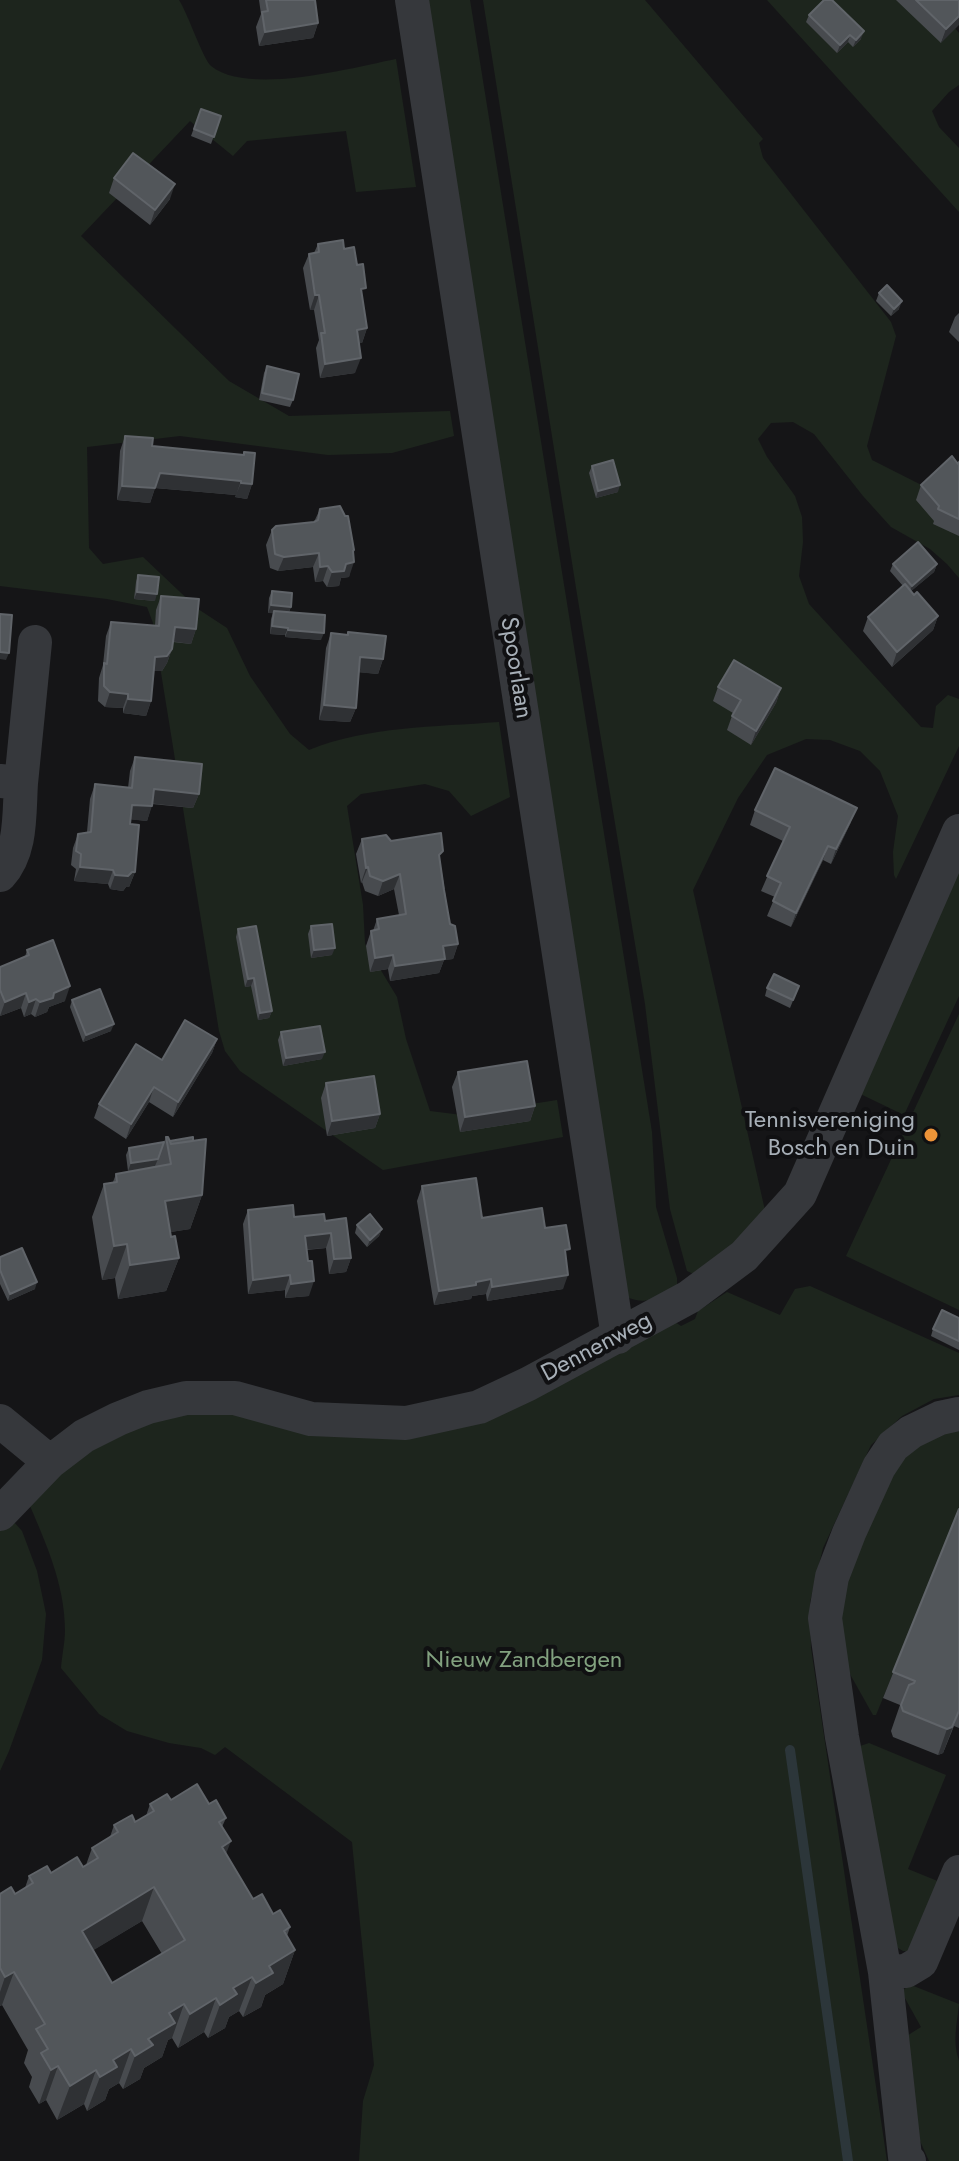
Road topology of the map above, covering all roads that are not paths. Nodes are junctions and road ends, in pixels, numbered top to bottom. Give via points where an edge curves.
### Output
1 (412, 0) edge
2 (35, 642) dead end
3 (11, 782) edge
4 (959, 831) edge
5 (0, 875) edge
6 (618, 1337) junction
7 (959, 1414) edge
8 (0, 1421) edge
9 (50, 1462) junction
10 (0, 1514) edge
11 (959, 1872) edge
12 (885, 1972) junction
13 (909, 2161) edge

1 - 6 street, Spoorlaan
2 - 3 street
3 - 5 street via 15,847
4 - 6 street, Dennenweg via 800,1194 744,1256 689,1297
6 - 9 street, Dennenweg via 479,1407 406,1423 311,1419 235,1398 186,1398 118,1419
7 - 12 street via 911,1432 879,1467 832,1577 825,1618
8 - 9 street
9 - 10 street, Dennenweg
11 - 12 street via 921,1962 906,1971
12 - 13 street

